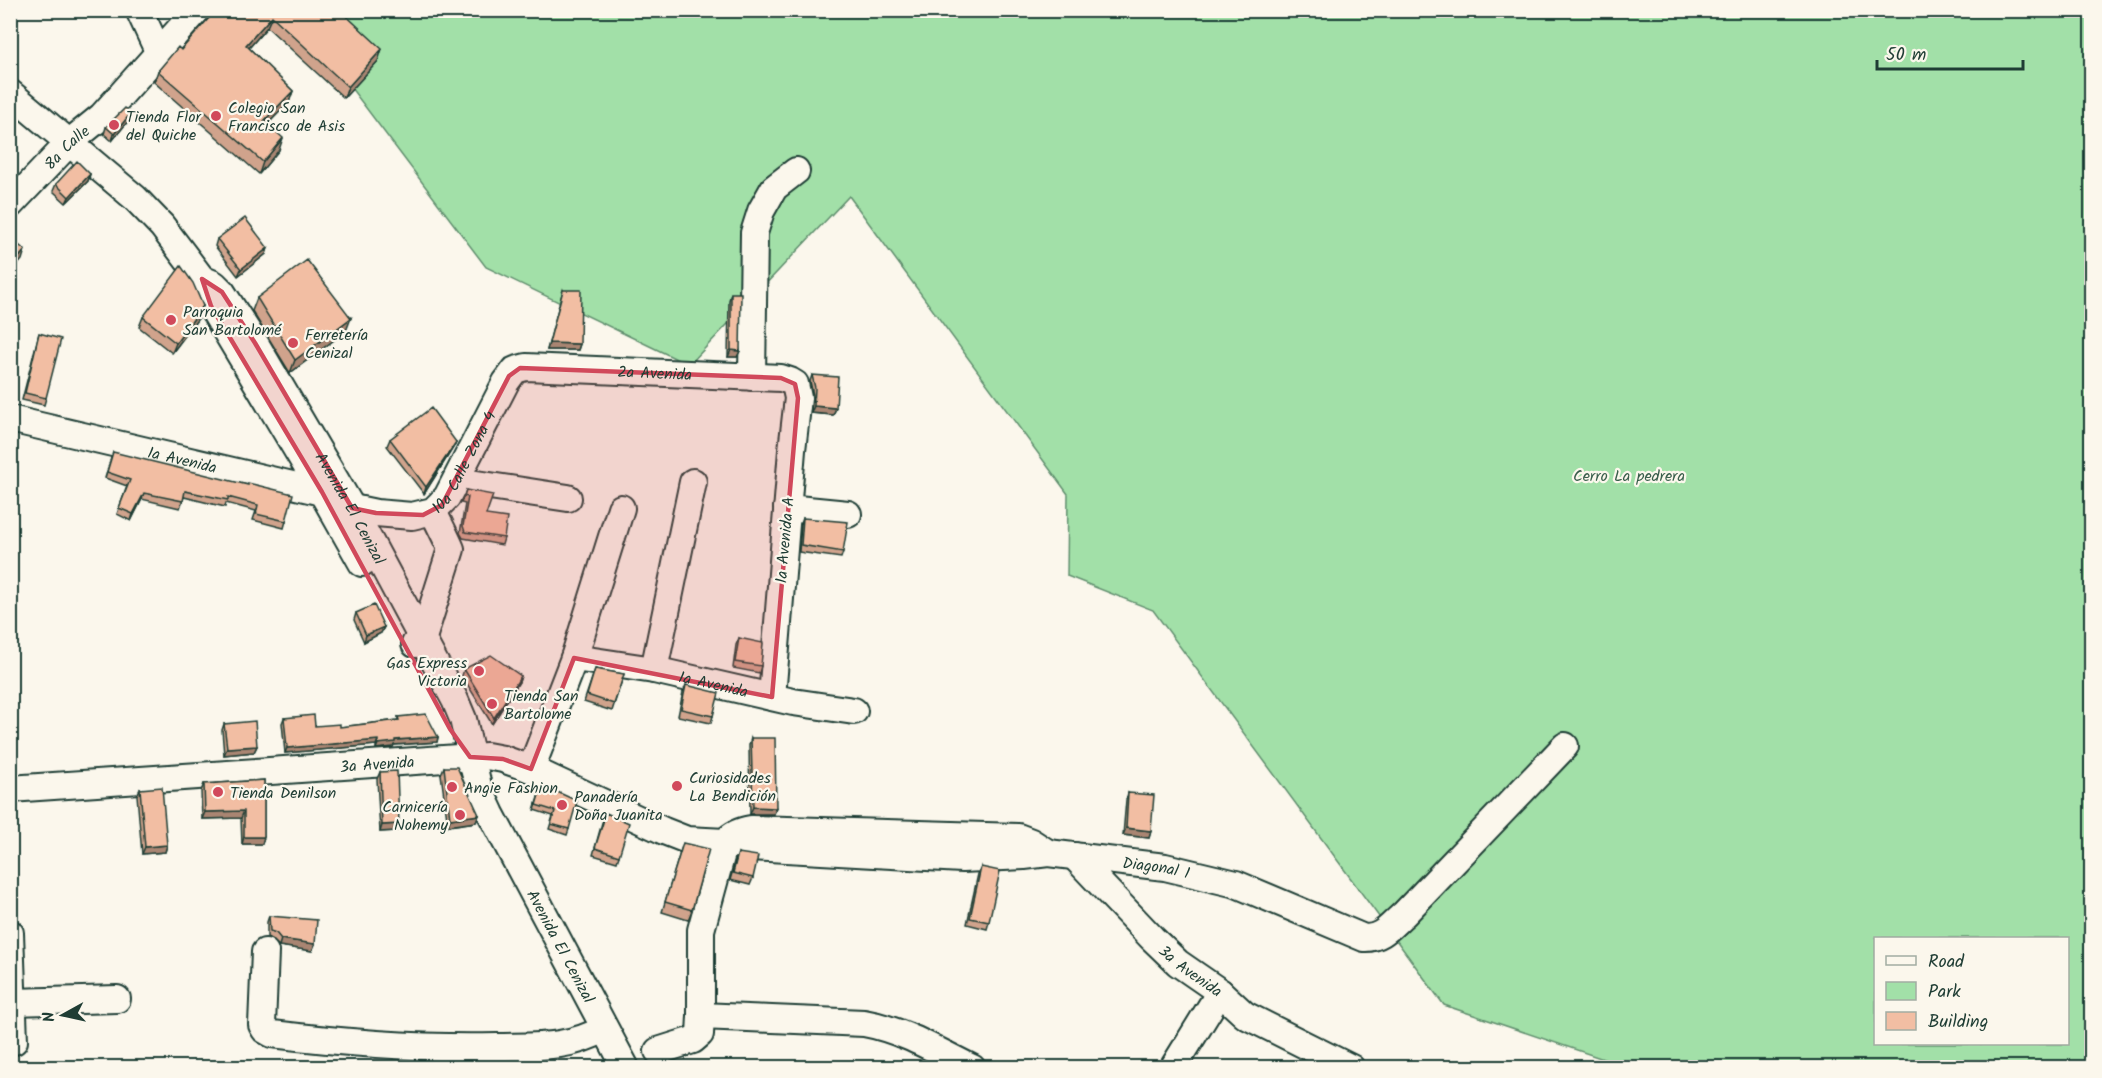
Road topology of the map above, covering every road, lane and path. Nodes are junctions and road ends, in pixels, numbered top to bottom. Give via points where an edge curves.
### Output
1 (139, 10) edge
2 (197, 10) edge
3 (159, 53) junction
4 (10, 93) edge
5 (70, 142) junction
6 (796, 171) dead end
7 (10, 204) edge
8 (202, 279) junction
9 (515, 370) joint
10 (752, 377) junction
11 (795, 384) joint
12 (10, 419) edge
13 (457, 481) junction
14 (693, 482) dead end
15 (322, 492) junction
16 (567, 498) dead end
17 (787, 507) junction
18 (352, 508) junction
19 (621, 508) dead end
20 (433, 511) junction
21 (848, 514) dead end
22 (416, 644) junction
23 (574, 658) junction
24 (654, 670) junction
25 (772, 697) junction
26 (854, 711) dead end
27 (1565, 746) dead end
28 (470, 757) junction
29 (531, 769) junction
30 (10, 789) edge
31 (725, 842) junction
32 (1074, 856) junction
33 (10, 933) edge
34 (265, 952) dead end
35 (1220, 993) junction
36 (117, 999) dead end
37 (13, 1002) junction
38 (701, 1016) junction
39 (604, 1029) junction
40 (14, 1041) dead end
41 (658, 1051) dead end
42 (353, 1056) edge
43 (626, 1068) edge
44 (972, 1068) edge
45 (1173, 1068) edge
46 (1351, 1068) edge

1 - 3 street
2 - 3 street, 8a Calle
3 - 5 street, 8a Calle via 102,116
4 - 5 street, Avenida El Cenizal
5 - 7 street, 8a Calle
5 - 8 street, Avenida El Cenizal via 162,226
6 - 10 street via 774,188 754,233
8 - 15 street, Avenida El Cenizal via 211,306
8 - 18 street, Avenida El Cenizal via 222,292
9 - 10 street, 2a Avenida
9 - 13 street, 10a Calle Zona 4
10 - 11 street, 2a Avenida via 781,378
11 - 17 street, 1a Avenida A via 798,398
12 - 15 street, 1a Avenida
13 - 16 street
13 - 20 street, 10a Calle Zona 4
14 - 24 street
15 - 18 street, 1a Avenida
15 - 22 street, Avenida El Cenizal
17 - 21 street
17 - 25 street, 1a Avenida A
18 - 20 street, 10a Calle Zona 4 via 412,516
18 - 22 street, Avenida El Cenizal
19 - 23 street
20 - 22 street via 451,549
22 - 28 street, Avenida El Cenizal via 441,714
23 - 24 street, 1a Avenida
23 - 29 street
24 - 25 street, 1a Avenida
25 - 26 street, 1a Avenida
27 - 32 street, Diagonal 1 via 1404,914 1378,936 1364,938 1236,884 1165,867
28 - 29 street, 3a Avenida via 503,759
28 - 30 street, 3a Avenida
28 - 39 street, Avenida El Cenizal via 491,814
29 - 31 street, 3a Avenida via 687,840
31 - 32 street, 3a Avenida via 751,829 1018,837 1048,853
31 - 38 street via 700,930
32 - 35 street, 3a Avenida via 1152,939
33 - 37 street
34 - 42 street via 265,1030
35 - 45 street
35 - 46 street, 3a Avenida via 1245,1015
36 - 37 street
37 - 40 street
38 - 41 street via 697,1038
38 - 44 street via 881,1026
39 - 42 street via 585,1039 550,1046 451,1048
39 - 43 street, Avenida El Cenizal

